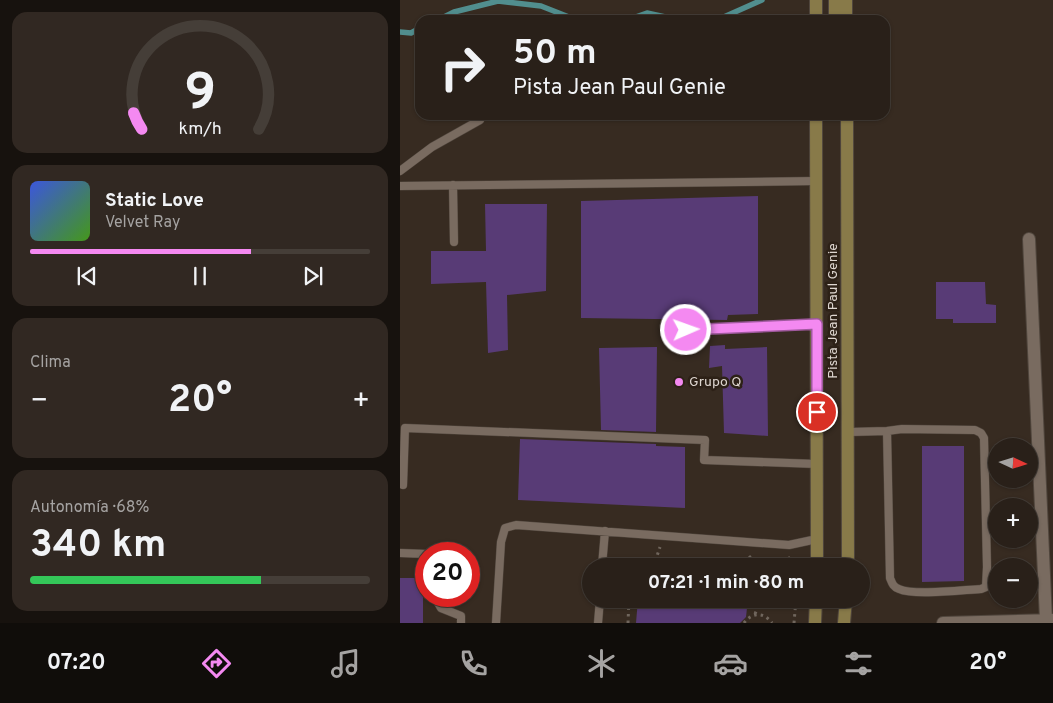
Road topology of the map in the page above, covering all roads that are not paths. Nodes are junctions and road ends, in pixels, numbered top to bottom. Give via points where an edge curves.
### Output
1 (816, 0) edge
2 (835, 0) edge
3 (846, 0) edge
4 (816, 15) edge
5 (835, 15) edge
6 (846, 15) edge
7 (480, 120) dead end
8 (816, 120) edge
9 (847, 120) edge
10 (400, 171) edge
11 (817, 181) junction
12 (453, 185) junction
13 (400, 186) edge
14 (1029, 239) dead end
15 (454, 242) dead end
16 (817, 324) junction
17 (667, 331) dead end
18 (849, 432) junction
19 (887, 432) junction
20 (817, 464) junction
21 (403, 485) dead end
22 (604, 532) junction
23 (817, 539) junction
24 (400, 553) edge
25 (415, 554) edge
26 (602, 558) edge
27 (817, 558) edge
28 (848, 558) edge
29 (440, 607) edge
30 (599, 608) edge
31 (816, 608) edge
32 (845, 608) edge
33 (1049, 620) edge
34 (461, 623) edge
35 (496, 623) edge
36 (598, 623) edge
37 (816, 623) edge
38 (844, 623) edge
39 (943, 623) edge

1 - 4 main road
2 - 5 main road
3 - 6 main road
7 - 10 lane via 432,147
8 - 11 main road, Pista Jean Paul Genie
9 - 18 main road, Pista Jean Paul Genie
11 - 12 lane
11 - 16 main road, Pista Jean Paul Genie
12 - 13 lane
12 - 15 lane
14 - 33 street
16 - 17 lane
16 - 20 main road, Pista Jean Paul Genie
18 - 19 lane
18 - 28 main road, Pista Jean Paul Genie
19 - 19 lane via 892,585 916,592 981,589 986,586 984,438 981,432 902,428
20 - 21 lane via 704,460 705,440 405,428
20 - 23 main road, Pista Jean Paul Genie
22 - 23 lane via 789,545
22 - 26 lane
22 - 35 lane via 516,525 505,528 501,542
23 - 27 main road, Pista Jean Paul Genie
24 - 25 lane
29 - 34 lane via 461,616
30 - 36 lane
31 - 37 main road
32 - 38 main road
33 - 39 street

